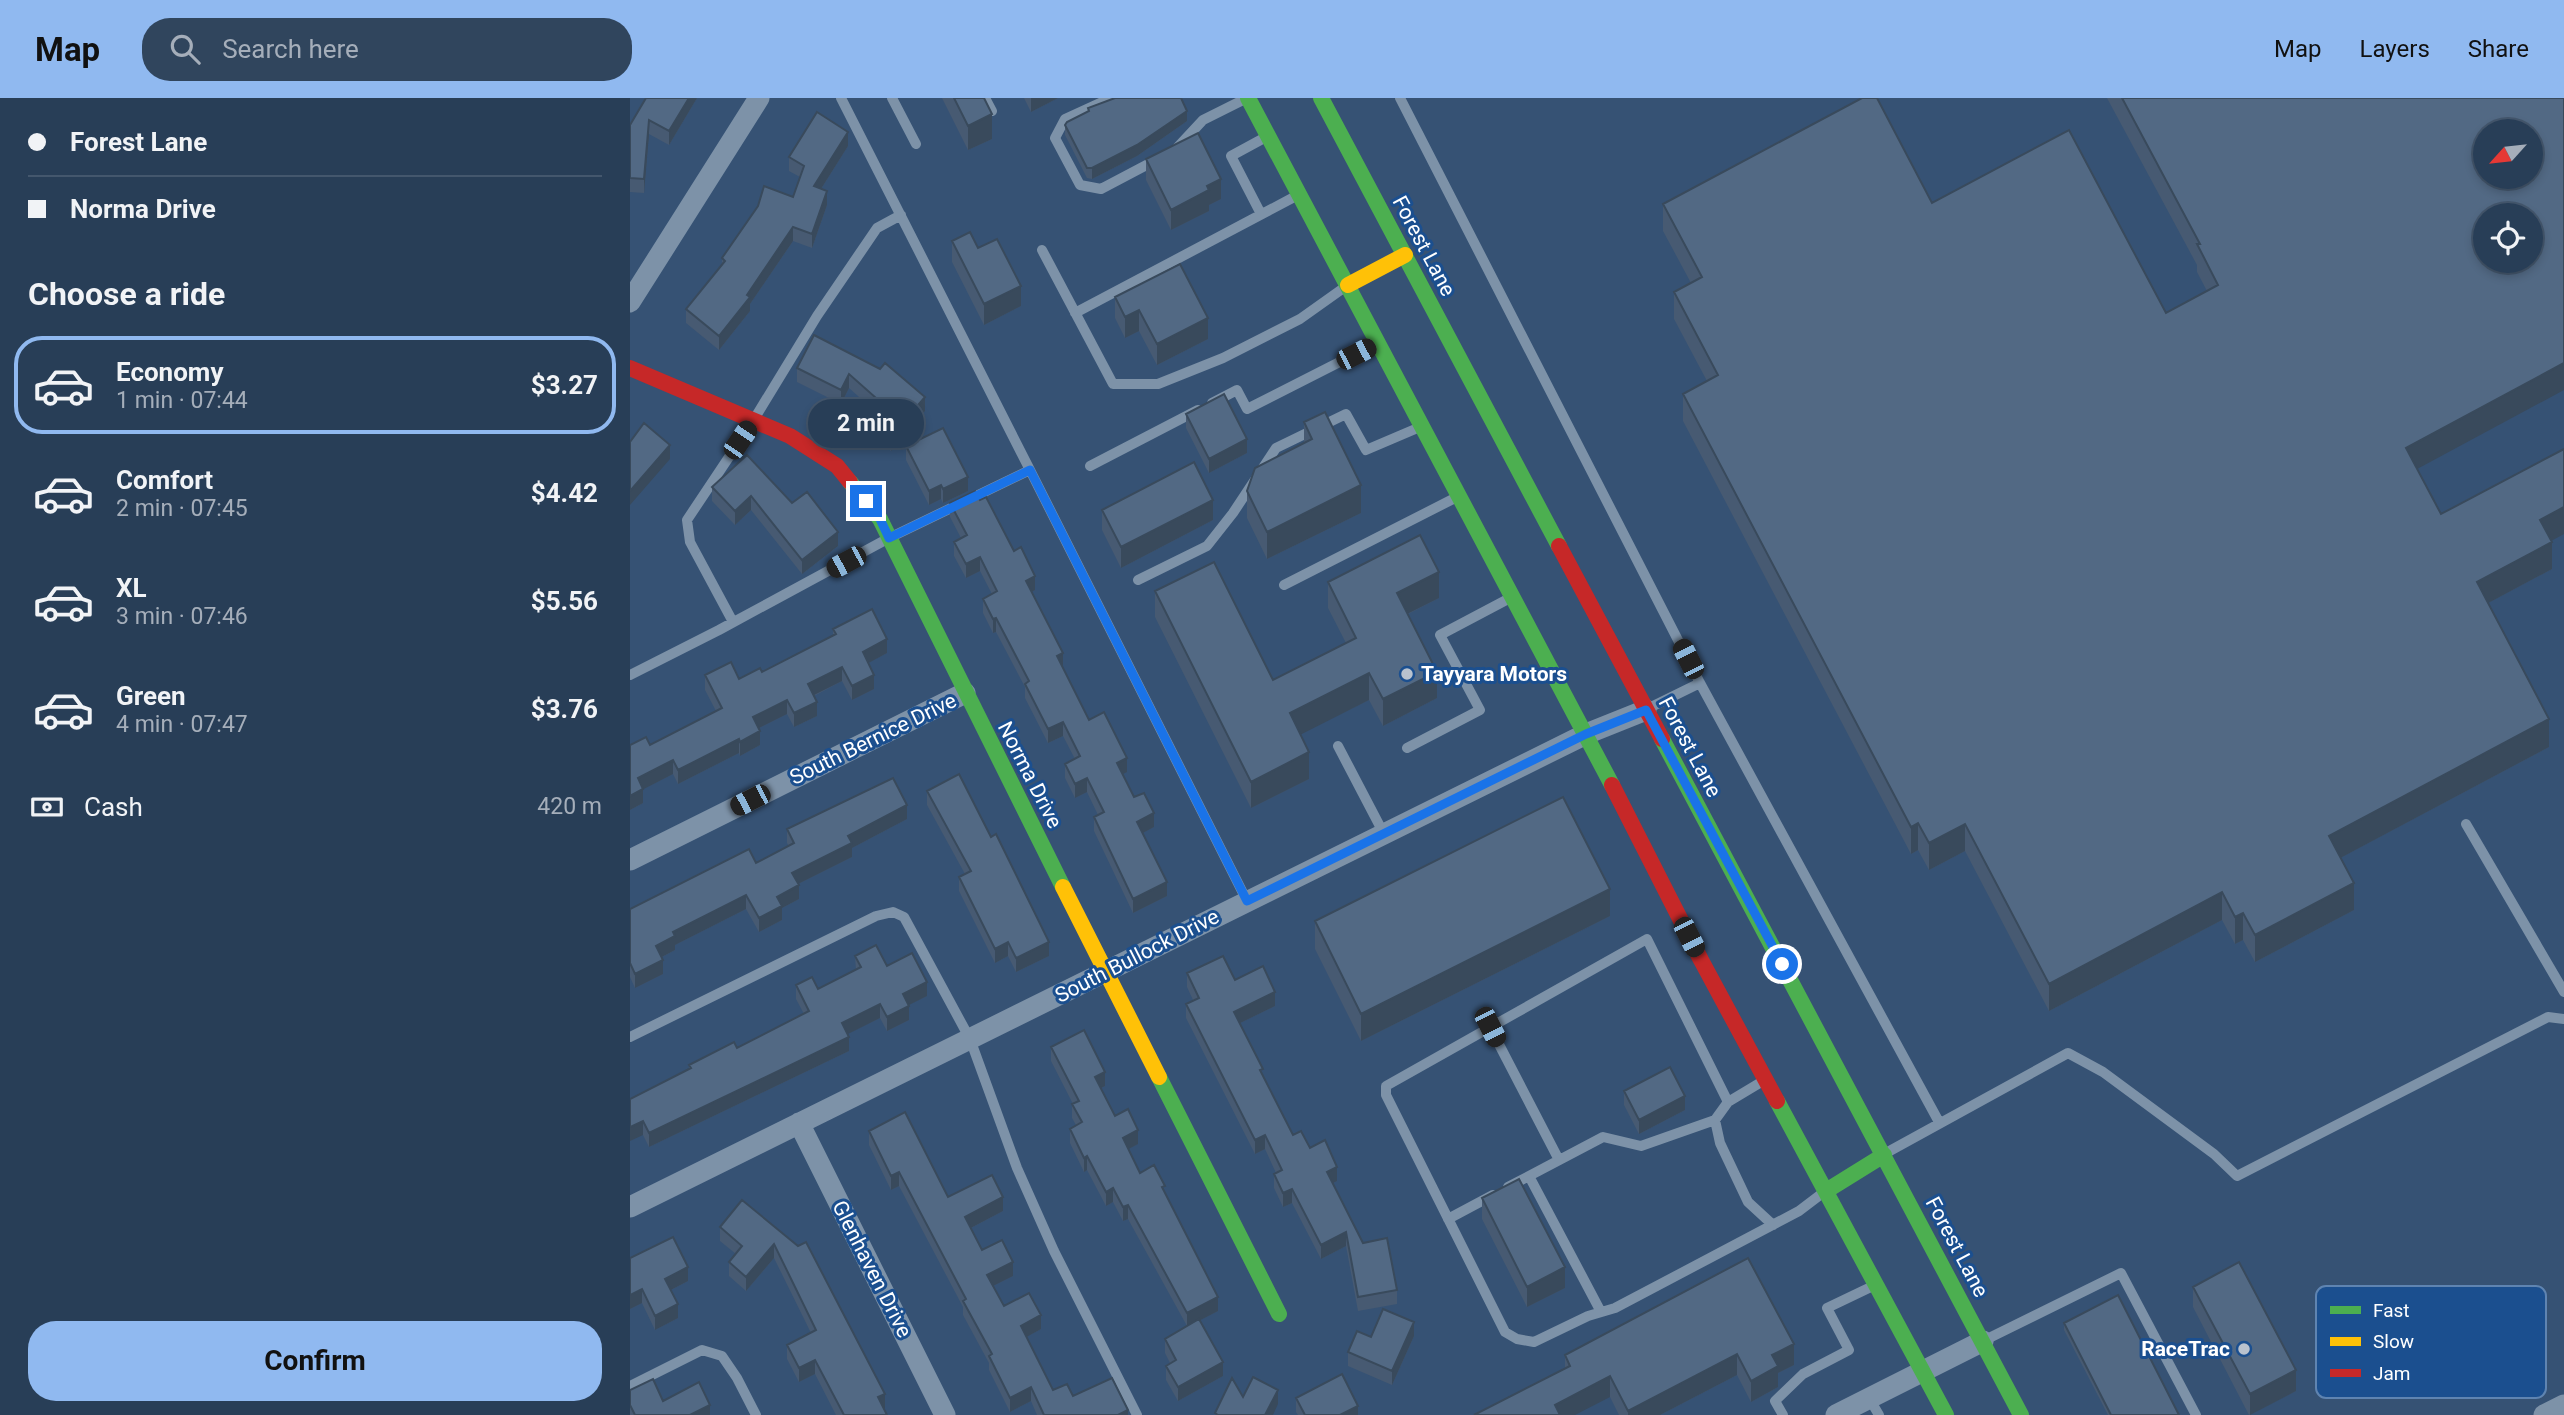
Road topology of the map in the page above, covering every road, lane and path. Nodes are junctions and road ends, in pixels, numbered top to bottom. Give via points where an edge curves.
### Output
1 (759, 98) edge
2 (841, 98) edge
3 (892, 98) edge
4 (985, 98) edge
5 (1111, 98) edge
6 (1248, 98) edge
7 (1321, 98) edge
8 (1400, 98) edge
9 (992, 111) edge
10 (1268, 136) junction
11 (916, 144) dead end
12 (1299, 194) junction
13 (1261, 214) junction
14 (901, 215) junction
15 (1042, 250) dead end
16 (1405, 255) junction
17 (1348, 285) junction
18 (630, 302) edge
19 (1075, 313) junction
20 (1378, 342) junction
21 (630, 368) edge
22 (753, 421) junction
23 (1422, 426) junction
24 (1090, 466) dead end
25 (1030, 470) junction
26 (1460, 496) junction
27 (889, 538) junction
28 (1139, 580) dead end
29 (1284, 585) dead end
30 (1513, 597) junction
31 (733, 622) junction
32 (630, 675) edge
33 (1700, 683) junction
34 (965, 693) junction
35 (1646, 710) junction
36 (1586, 734) junction
37 (1338, 746) dead end
38 (1407, 748) dead end
39 (2466, 824) dead end
40 (1384, 834) junction
41 (630, 860) edge
42 (1247, 901) junction
43 (1106, 972) junction
44 (2564, 992) edge
45 (2564, 1019) edge
46 (1490, 1027) junction
47 (630, 1037) edge
48 (970, 1039) junction
49 (1766, 1080) junction
50 (1727, 1102) junction
51 (1715, 1121) junction
52 (1939, 1122) junction
53 (799, 1123) junction
54 (1884, 1155) junction
55 (1559, 1160) junction
56 (1529, 1176) junction
57 (1826, 1191) junction
58 (630, 1207) edge
59 (1448, 1219) junction
60 (1773, 1225) junction
61 (1877, 1284) junction
62 (1601, 1312) junction
63 (1279, 1314) dead end
64 (1983, 1341) junction
65 (1924, 1371) junction
66 (630, 1386) edge
67 (2564, 1405) edge
68 (1874, 1407) edge
69 (756, 1415) edge
70 (945, 1415) edge
71 (1137, 1415) edge
72 (1783, 1415) edge
73 (1836, 1415) edge
74 (1946, 1415) edge
75 (2021, 1415) edge
76 (2196, 1415) edge
77 (2544, 1415) edge

1 - 18 street
2 - 14 lane
3 - 11 lane
4 - 9 lane
5 - 6 lane via 1065,119 1055,138 1080,185 1101,189 1174,150 1203,120
6 - 10 main road
7 - 16 main road, Forest Lane
8 - 33 lane
10 - 12 main road
10 - 13 lane via 1231,156
12 - 13 lane
12 - 17 main road
13 - 19 lane
14 - 22 lane via 877,228
14 - 25 lane
15 - 19 lane
16 - 17 main road
16 - 35 main road, Forest Lane
17 - 19 lane via 1300,319 1158,384 1113,384
17 - 20 main road
20 - 23 main road
20 - 24 lane via 1247,409 1237,390
21 - 22 main road, Norma Drive
22 - 27 main road, Norma Drive via 790,436 837,466 880,519
22 - 31 lane via 687,520 690,542
23 - 26 main road
23 - 28 lane via 1366,450 1346,414 1276,448 1207,546
25 - 27 lane
25 - 42 lane
26 - 29 lane
26 - 30 main road
27 - 31 lane
27 - 34 main road, Norma Drive
30 - 36 main road
30 - 38 lane via 1440,635 1480,710
31 - 32 lane
33 - 35 lane
33 - 52 lane
34 - 41 street, South Bernice Drive
34 - 43 main road, Norma Drive
35 - 36 street, South Bullock Drive
35 - 54 main road, Forest Lane
36 - 40 street, South Bullock Drive
36 - 49 main road
37 - 40 lane
39 - 44 lane
40 - 42 street, South Bullock Drive
42 - 43 street, South Bullock Drive
43 - 48 street, South Bullock Drive
43 - 63 main road, Norma Drive
45 - 52 lane via 2548,1017 2237,1176 2103,1072 2068,1054
46 - 50 lane via 1647,939
46 - 55 lane
46 - 59 lane via 1386,1086 1386,1095
47 - 48 lane via 876,916 893,912 904,917
48 - 53 street, South Bullock Drive
48 - 71 lane via 1017,1168
49 - 50 lane
49 - 57 main road
50 - 51 lane
51 - 55 lane via 1641,1146 1602,1138
51 - 60 lane via 1720,1143 1748,1202
52 - 54 lane
53 - 58 street, South Bullock Drive
53 - 70 street, Glenhaven Drive
54 - 57 main road
54 - 64 main road, Forest Lane
55 - 56 lane
56 - 59 lane
56 - 62 lane
57 - 60 lane
57 - 61 main road
59 - 62 lane via 1505,1332 1534,1342
60 - 62 lane
61 - 65 main road
61 - 72 lane via 1828,1308 1849,1350 1802,1374 1776,1401
64 - 65 street
64 - 75 main road, Forest Lane
64 - 76 lane via 2121,1273
65 - 68 street
65 - 74 main road
66 - 69 lane via 702,1350 722,1356
67 - 77 street
68 - 73 street

